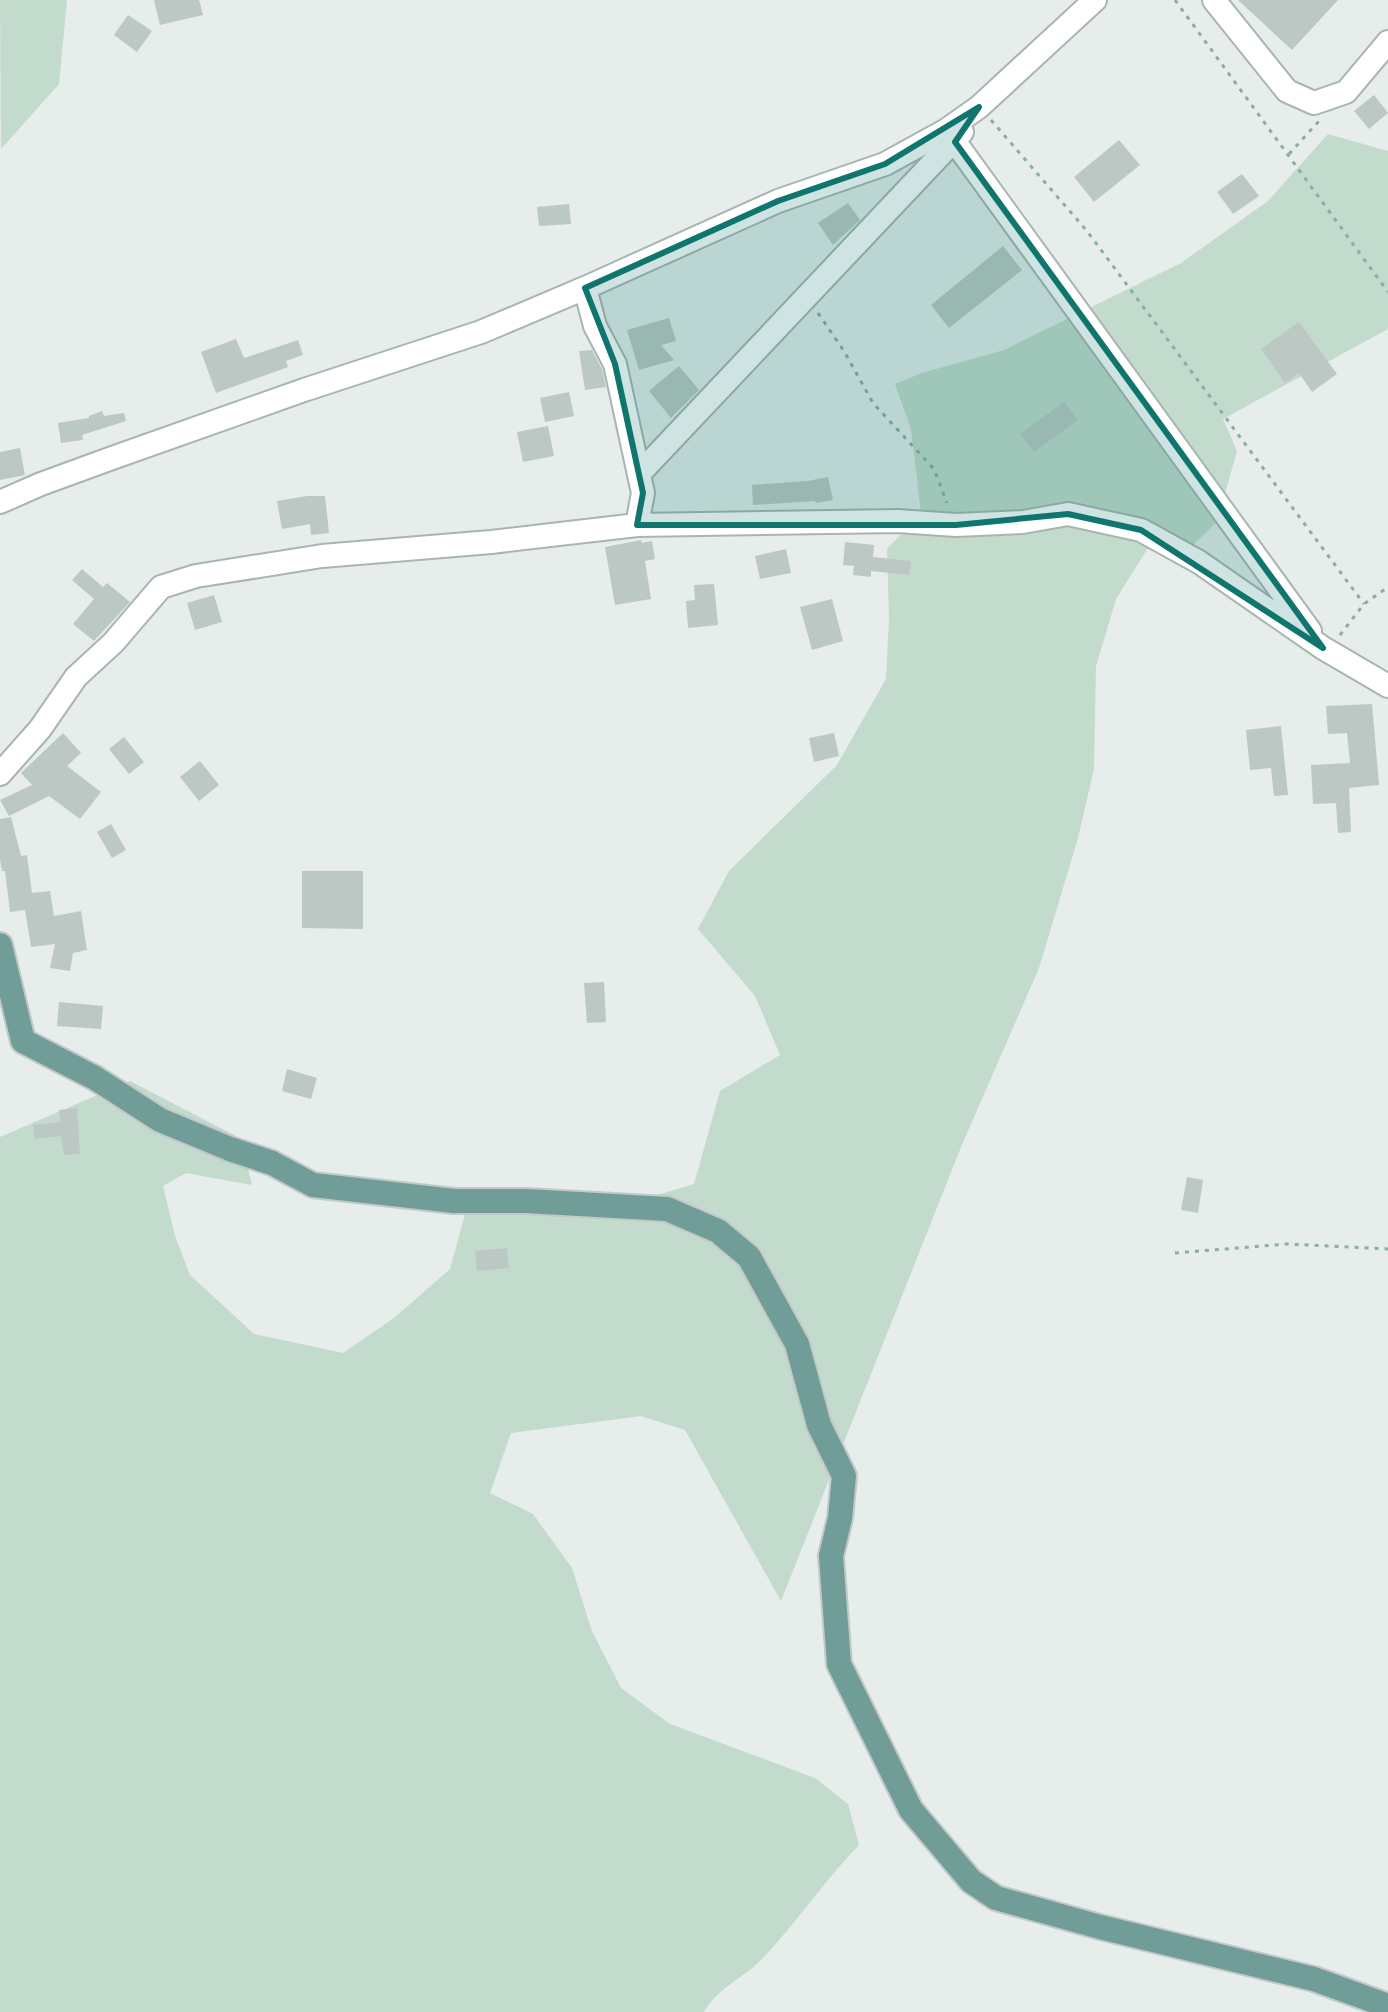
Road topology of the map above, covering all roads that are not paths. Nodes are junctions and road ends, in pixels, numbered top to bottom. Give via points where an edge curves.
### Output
1 (1095, 0) edge
2 (1214, 0) edge
3 (1388, 42) edge
4 (979, 107) junction
5 (955, 142) junction
6 (585, 288) junction
7 (639, 474) junction
8 (0, 502) edge
9 (637, 525) junction
10 (1323, 648) junction
11 (1388, 686) edge
12 (0, 774) edge
13 (0, 945) edge
14 (12, 1044) edge
15 (1388, 2006) edge

1 - 4 street
2 - 3 street via 1287,91 1314,103 1346,92
4 - 5 street
4 - 6 street via 885,164 778,201
5 - 7 street
5 - 10 street
6 - 7 street via 595,326 615,364
6 - 8 street via 481,332 304,390
7 - 9 street via 643,493
9 - 10 street via 956,525 1068,514 1141,530 1238,587
9 - 12 street via 322,556 196,576 161,587 76,677
10 - 11 street
13 - 14 main road
14 - 15 main road via 95,1078 160,1120 272,1163 313,1185 454,1201 667,1209 718,1231 749,1257 797,1344 819,1425 844,1476 831,1556 839,1664 911,1810 971,1881 996,1898 1314,1979

